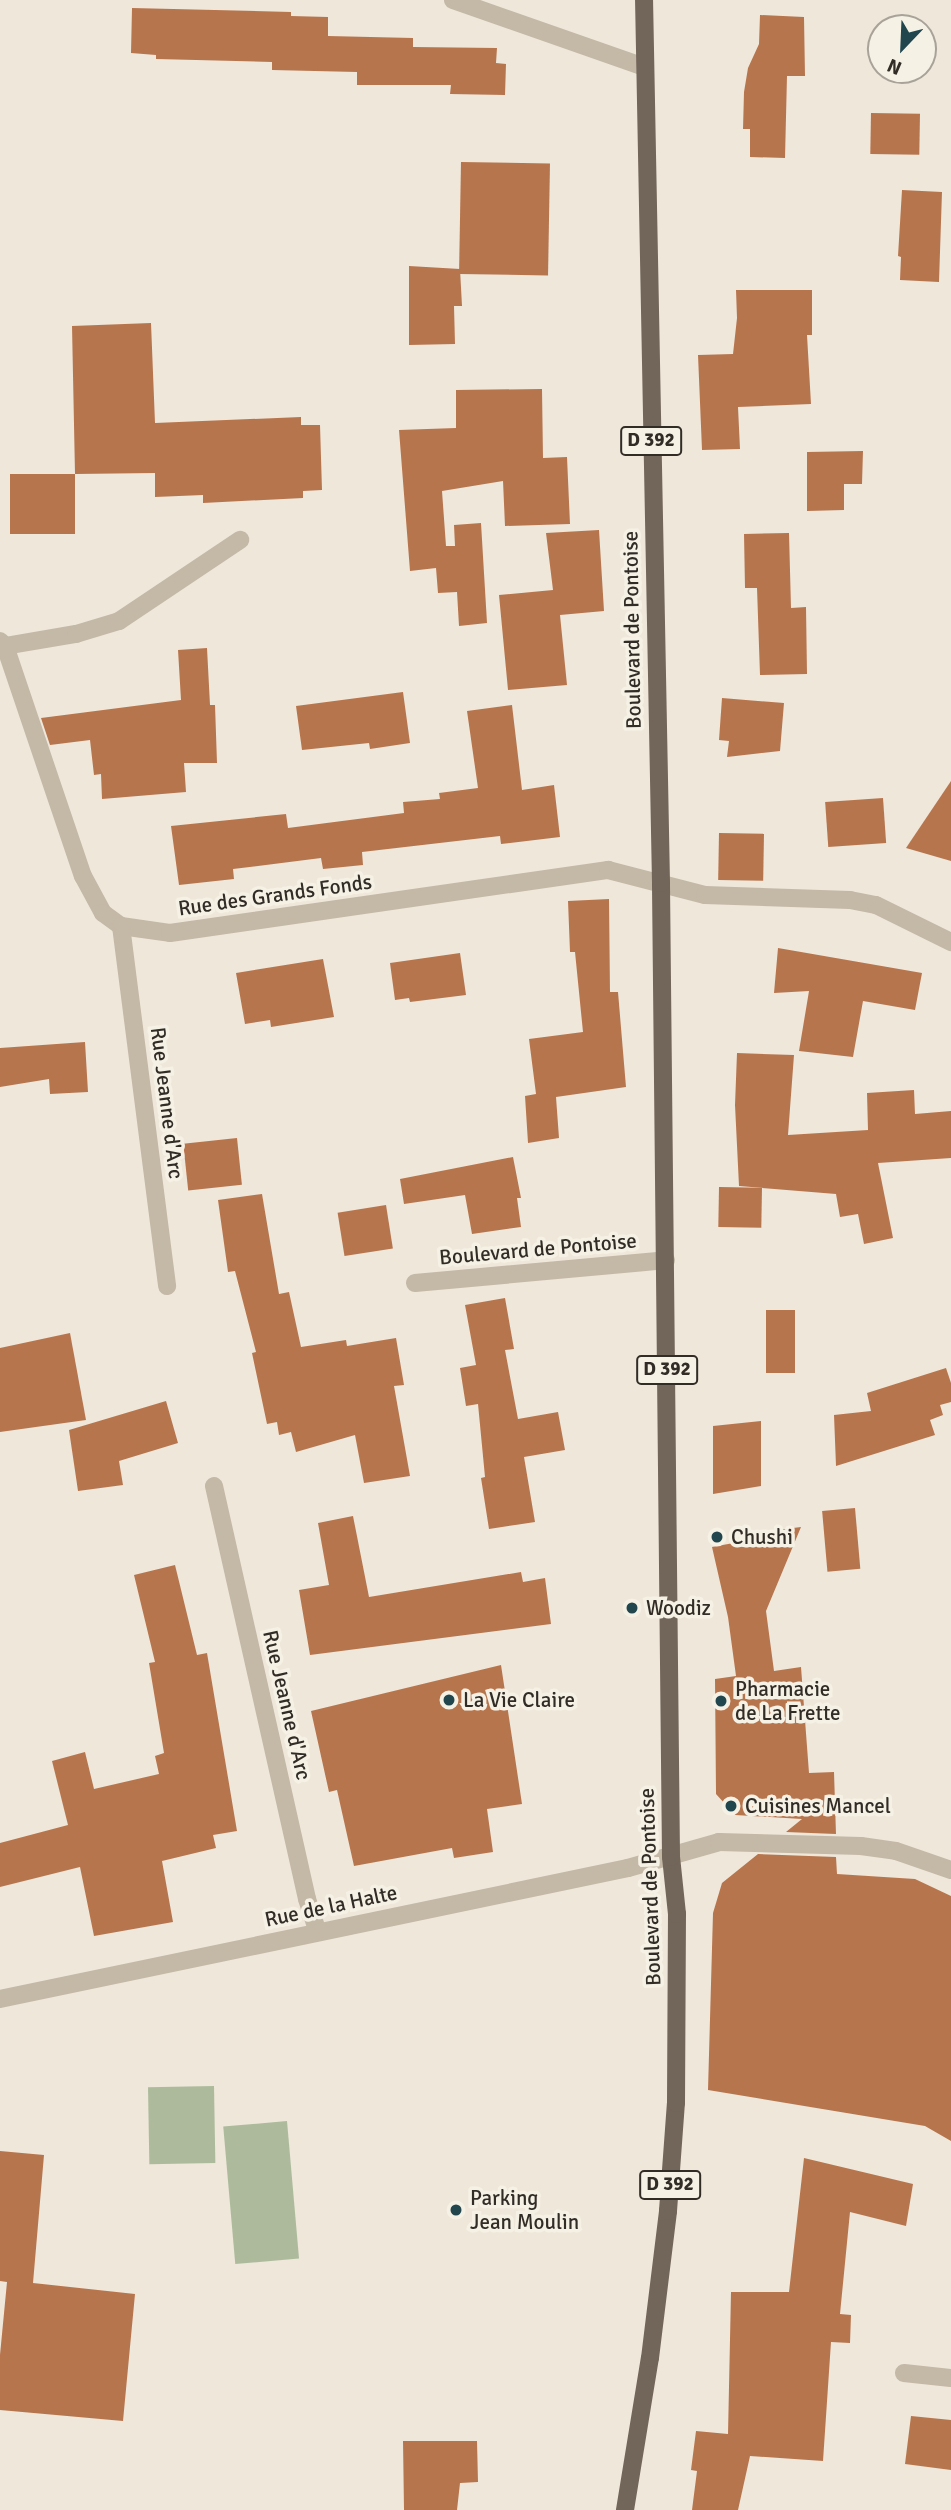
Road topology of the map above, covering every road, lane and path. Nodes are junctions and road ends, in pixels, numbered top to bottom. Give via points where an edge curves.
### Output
1 (453, 0) edge
2 (644, 0) edge
3 (644, 67) junction
4 (240, 540) dead end
5 (2, 644) edge
6 (661, 883) junction
7 (121, 926) junction
8 (951, 942) edge
9 (666, 1260) junction
10 (415, 1283) dead end
11 (167, 1286) dead end
12 (214, 1486) dead end
13 (671, 1857) junction
14 (951, 1870) edge
15 (318, 1932) junction
16 (0, 1999) edge
17 (904, 2373) dead end
18 (951, 2378) edge
19 (625, 2510) edge

1 - 3 street
2 - 3 main road, Boulevard de Pontoise / D 392
3 - 6 main road, Boulevard de Pontoise / D 392
4 - 5 street via 119,621 76,634
5 - 7 street via 83,876 103,913
6 - 7 street, Rue des Grands Fonds via 608,870 170,933
6 - 8 street, Rue des Grands Fonds via 705,894 876,905
6 - 9 main road, Boulevard de Pontoise / D 392
7 - 11 street, Rue Jeanne d'Arc
9 - 10 street, Boulevard de Pontoise
9 - 13 main road, Boulevard de Pontoise / D 392
12 - 15 street, Rue Jeanne d'Arc
13 - 14 street, Rue de la Halte via 719,1842 824,1843 896,1851
13 - 15 street, Rue de la Halte
13 - 19 main road, Boulevard de Pontoise / D 392 via 677,1914 676,2103 650,2358
15 - 16 street, Rue de la Halte
17 - 18 street

